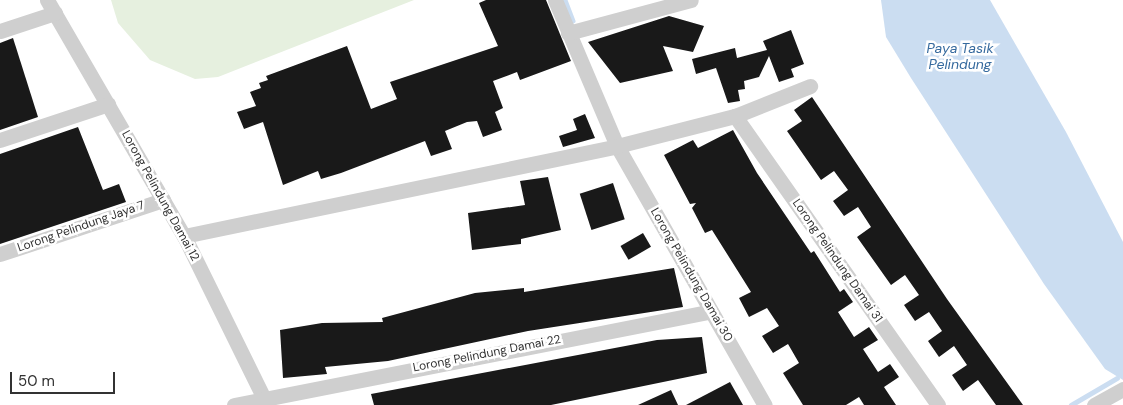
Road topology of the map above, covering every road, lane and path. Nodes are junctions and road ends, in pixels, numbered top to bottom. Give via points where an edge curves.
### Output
1 (555, 0) edge
2 (692, 0) edge
3 (51, 6) edge
4 (0, 31) edge
5 (568, 33) junction
6 (810, 86) dead end
7 (108, 104) junction
8 (736, 116) junction
9 (0, 140) edge
10 (617, 146) junction
11 (163, 200) junction
12 (184, 236) junction
13 (0, 254) edge
14 (711, 311) junction
15 (1123, 389) edge
16 (265, 401) edge
17 (234, 405) edge
18 (765, 405) edge
19 (938, 405) edge
20 (1094, 405) edge

1 - 5 street, Lorong Pelindung Damai 30
2 - 5 street
3 - 4 street
3 - 7 street, Lorong Pelindung Damai 12
5 - 10 street, Lorong Pelindung Damai 30
6 - 8 street
7 - 9 street
7 - 11 street, Lorong Pelindung Damai 12
8 - 10 street
8 - 19 street, Lorong Pelindung Damai 31
10 - 12 street
10 - 14 street, Lorong Pelindung Damai 30
11 - 12 street, Lorong Pelindung Damai 12
11 - 13 street, Lorong Pelindung Jaya 7
12 - 16 street, Lorong Pelindung Damai 12
14 - 16 street, Lorong Pelindung Damai 22
14 - 18 street, Lorong Pelindung Damai 30
15 - 20 street
16 - 17 street, Lorong Pelindung Damai 22

